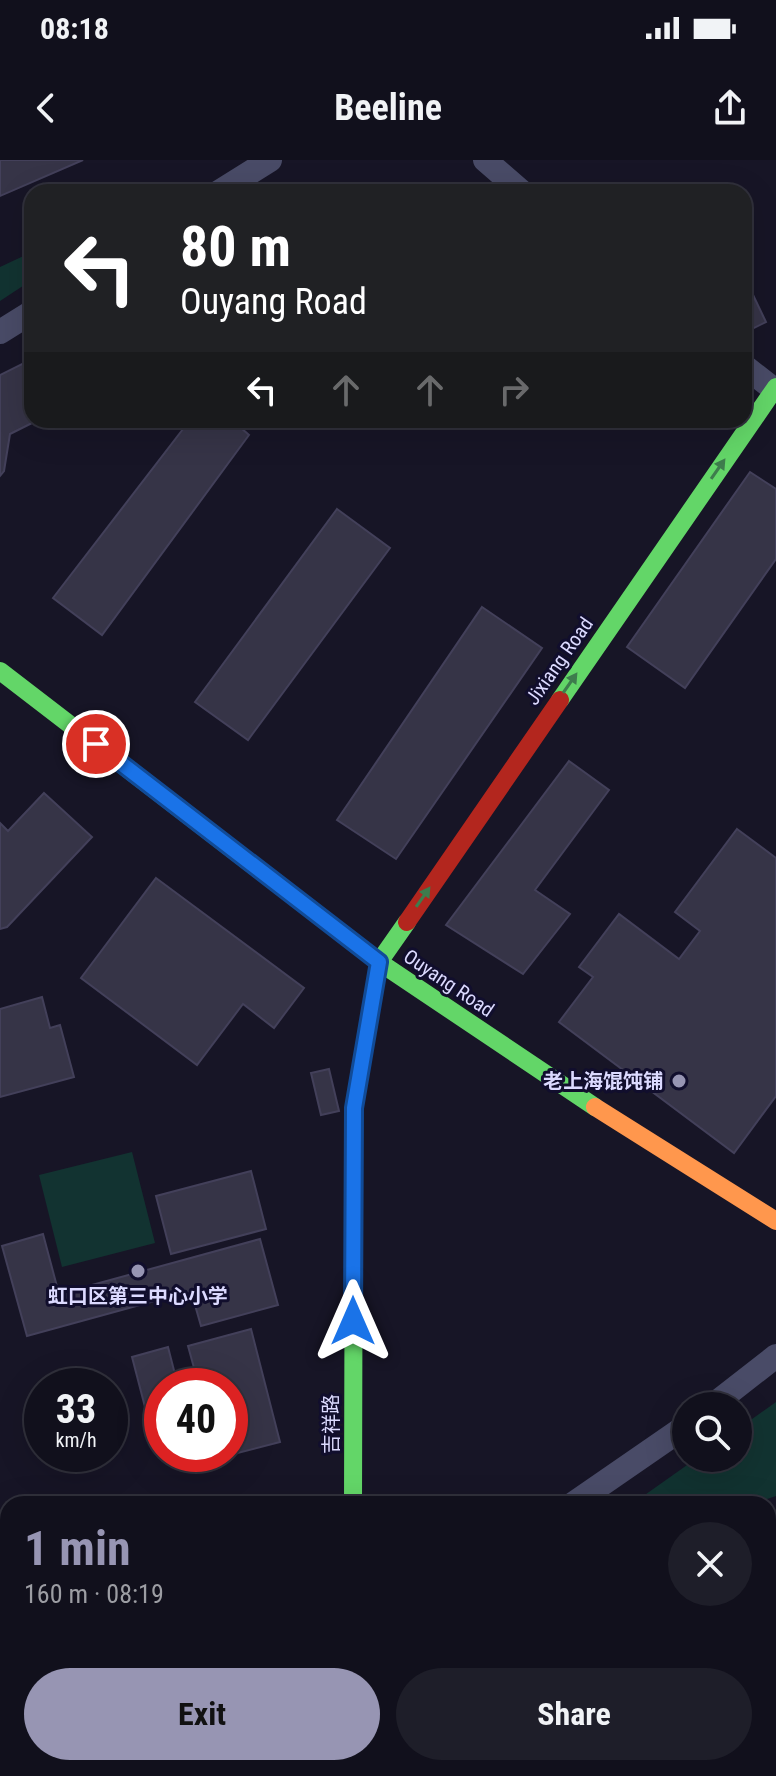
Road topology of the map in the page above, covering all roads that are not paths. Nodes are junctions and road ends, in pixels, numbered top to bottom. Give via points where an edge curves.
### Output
1 (270, 160) edge
2 (485, 160) edge
3 (232, 184) edge
4 (513, 184) edge
5 (24, 317) edge
6 (0, 332) edge
7 (752, 372) edge
8 (775, 389) edge
9 (752, 422) edge
10 (748, 428) edge
11 (0, 671) edge
12 (379, 962) junction
13 (776, 1221) edge
14 (776, 1356) edge
15 (730, 1392) edge
16 (672, 1436) edge
17 (353, 1496) edge
18 (585, 1496) edge

1 - 3 street
2 - 4 street
5 - 6 street
7 - 8 street
9 -> 8 street, Jixiang Road
12 -> 10 street, Jixiang Road
11 - 12 street, Ouyang Road
12 - 13 street, Ouyang Road
12 - 17 street, 吉祥路 via 354,1108
14 - 15 street
16 - 18 street

